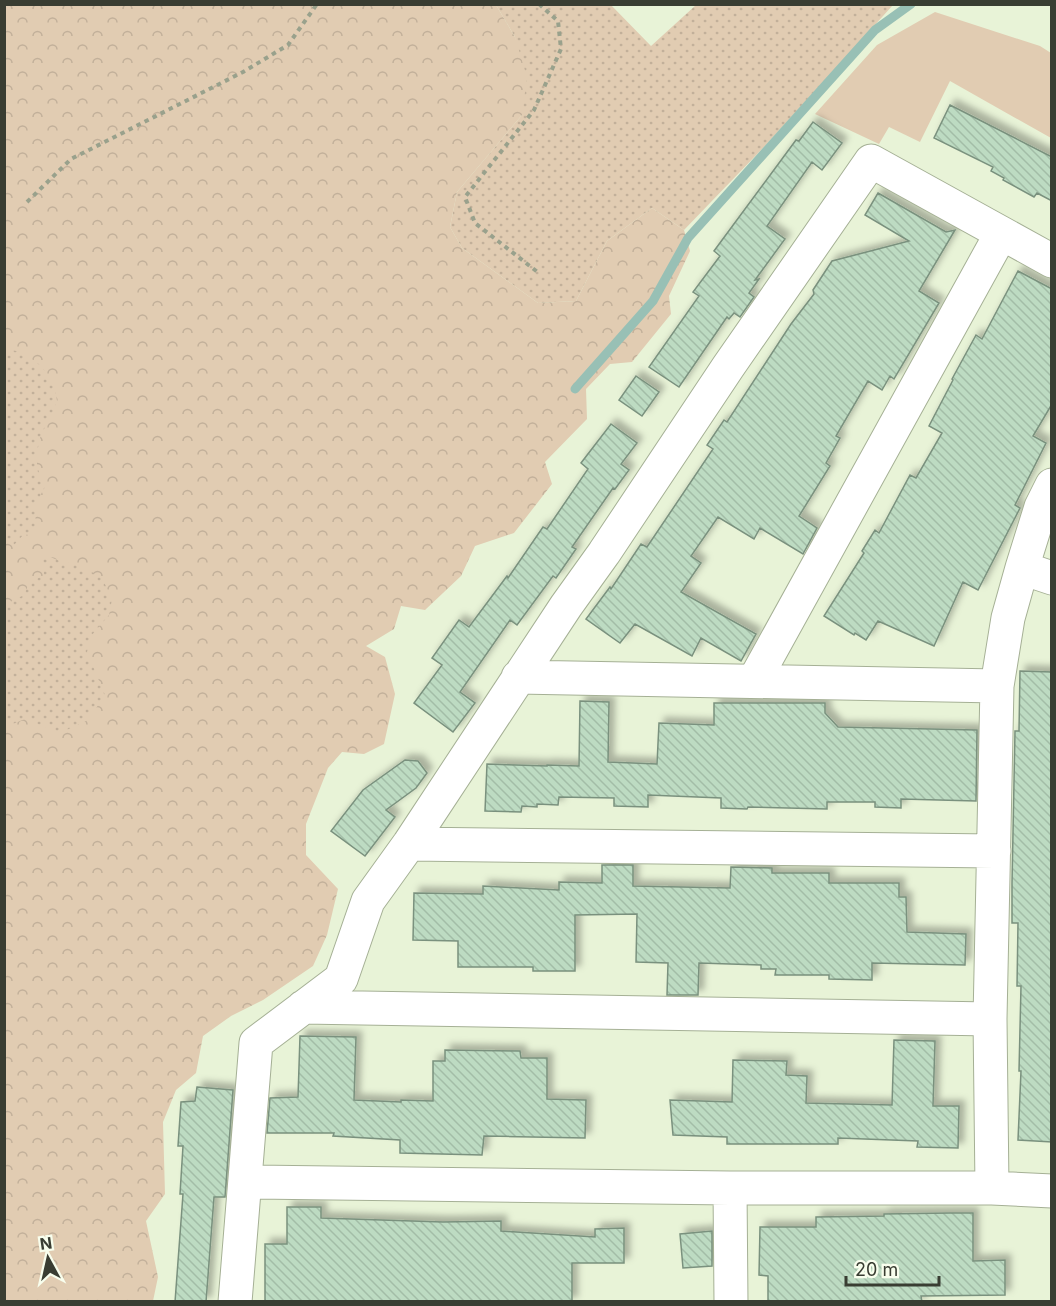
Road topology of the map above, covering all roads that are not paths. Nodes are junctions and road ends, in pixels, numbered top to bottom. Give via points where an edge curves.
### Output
1 (1001, 234) junction
2 (1052, 261) edge
3 (1052, 484) edge
4 (1037, 573) edge
5 (518, 678) junction
6 (754, 681) junction
7 (997, 686) junction
8 (409, 844) junction
9 (994, 851) junction
10 (303, 1008) junction
11 (990, 1019) junction
12 (245, 1182) junction
13 (730, 1188) junction
14 (992, 1188) junction
15 (1052, 1191) edge
16 (236, 1302) edge
17 (732, 1302) edge

1 - 2 street
1 - 5 street via 871,161
1 - 6 street
3 - 4 street via 1041,507
4 - 7 street via 1008,618
5 - 6 street
5 - 8 street
6 - 7 street
7 - 9 street
8 - 9 street
8 - 10 street via 368,901 341,979
9 - 11 street
10 - 11 street
10 - 12 street via 256,1043
11 - 14 street
12 - 13 street
12 - 16 street
13 - 14 street
13 - 17 street
14 - 15 street

